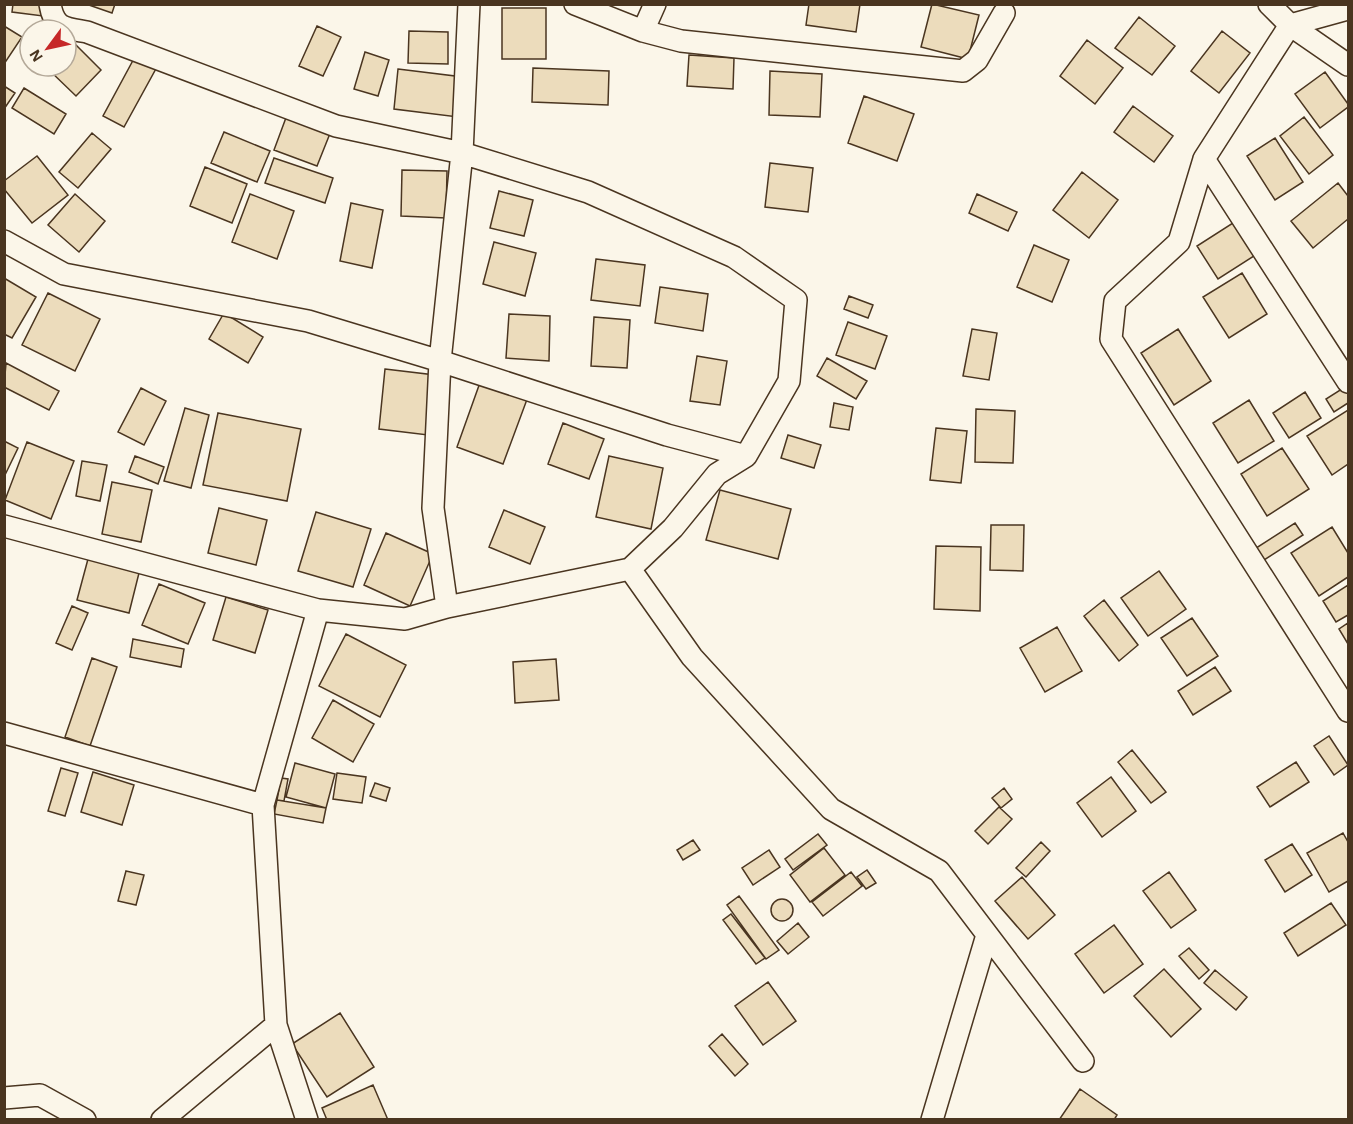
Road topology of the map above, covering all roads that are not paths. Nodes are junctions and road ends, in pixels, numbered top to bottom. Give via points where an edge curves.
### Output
1 (50, 4) edge
2 (469, 4) edge
3 (575, 4) edge
4 (655, 4) edge
5 (1269, 4) edge
6 (1348, 9) edge
7 (1004, 14) dead end
8 (1290, 25) junction
9 (643, 31) junction
10 (1348, 64) edge
11 (462, 153) junction
12 (1204, 159) junction
13 (4, 241) edge
14 (440, 361) junction
15 (1348, 382) edge
16 (746, 456) junction
17 (4, 526) edge
18 (630, 568) junction
19 (447, 607) junction
20 (318, 610) junction
21 (1348, 711) edge
22 (4, 734) edge
23 (263, 805) junction
24 (987, 935) junction
25 (276, 1025) junction
26 (1083, 1061) dead end
27 (4, 1098) edge
28 (85, 1119) edge
29 (162, 1119) edge
30 (307, 1119) edge
31 (932, 1119) edge

1 - 11 street via 52,17 62,28 87,32 336,126
2 - 11 street
3 - 9 street
4 - 9 street
5 - 8 street
6 - 8 street
7 - 9 street via 977,60 963,70 681,41
8 - 10 street
8 - 12 street
11 - 14 street
11 - 16 street via 609,201 734,257 796,300 789,381
12 - 15 street
12 - 21 street via 1179,243 1115,301 1111,339
13 - 14 street via 64,274 308,321
14 - 16 street via 666,435
14 - 19 street via 433,508
16 - 18 street via 717,474 673,528
17 - 20 street
18 - 19 street
18 - 24 street via 692,657 831,809 939,870
19 - 20 street via 405,619
20 - 23 street
22 - 23 street
23 - 25 street
24 - 26 street
24 - 31 street
25 - 29 street
25 - 30 street
27 - 28 street via 40,1095

